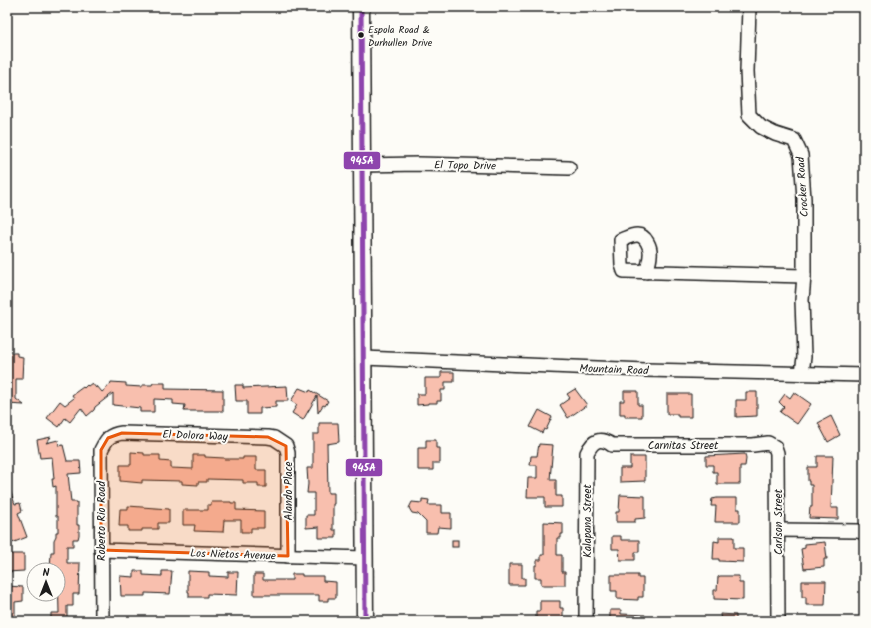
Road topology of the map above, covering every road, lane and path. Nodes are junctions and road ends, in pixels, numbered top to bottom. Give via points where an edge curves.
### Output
1 (361, 7) edge
2 (749, 7) edge
3 (362, 165) junction
4 (569, 168) dead end
5 (646, 272) dead end
6 (804, 276) junction
7 (364, 358) junction
8 (802, 373) junction
9 (864, 375) edge
10 (122, 433) joint
11 (268, 437) joint
12 (612, 445) joint
13 (753, 445) joint
14 (778, 530) junction
15 (864, 533) edge
16 (101, 550) junction
17 (288, 556) junction
18 (365, 558) junction
19 (102, 621) edge
20 (365, 621) edge
21 (586, 621) edge
22 (778, 621) edge

1 - 3 main road
2 - 6 street, Crocker Road via 749,115 761,127 794,140 801,155
3 - 4 street, El Topo Drive
3 - 7 main road
5 - 6 street
6 - 8 street, Crocker Road
7 - 8 street, Mountain Road via 645,370
7 - 18 main road
8 - 9 street, Mountain Road
10 - 11 street, El Dolora Way
10 - 16 street, Roberto Rio Road via 108,438 101,450
11 - 17 street, Alando Place via 286,446 288,453
12 - 13 street, Carnitas Street
12 - 21 street, Kalapana Street via 598,440 591,445 587,453
13 - 14 street, Carlson Street via 768,443 775,447 777,453
14 - 15 street
14 - 22 street, Carlson Street
16 - 17 street, Los Nietos Avenue
16 - 19 street, Roberto Rio Road
17 - 18 street, Los Nietos Avenue
18 - 20 main road

